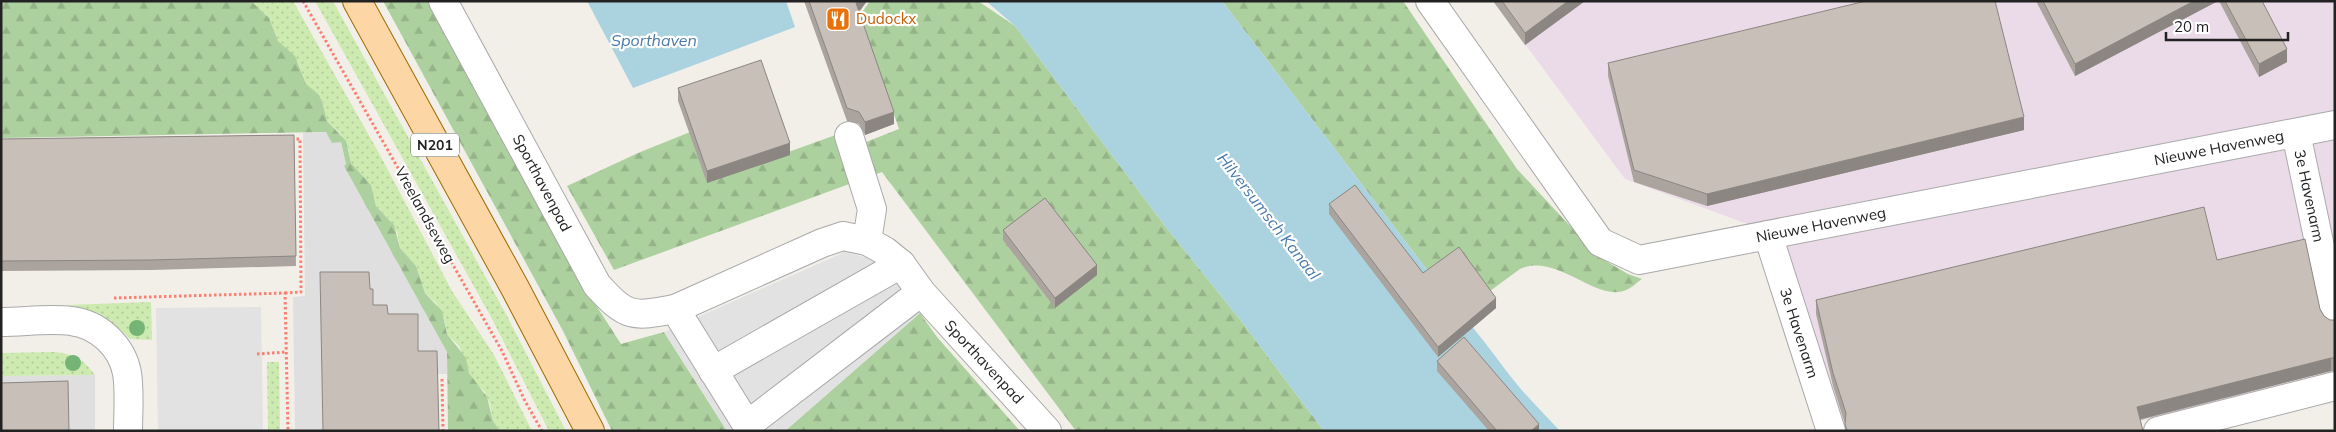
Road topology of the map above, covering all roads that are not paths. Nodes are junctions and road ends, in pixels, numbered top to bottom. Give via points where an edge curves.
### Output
1 (357, 1) edge
2 (443, 1) edge
3 (1430, 1) edge
4 (2335, 126) edge
5 (2296, 133) junction
6 (849, 136) dead end
7 (1768, 235) junction
8 (867, 241) junction
9 (901, 264) junction
10 (921, 292) junction
11 (676, 309) junction
12 (2335, 318) edge
13 (1, 322) edge
14 (713, 371) junction
15 (2335, 386) edge
16 (128, 431) edge
17 (590, 431) edge
18 (1047, 431) edge
19 (1831, 431) edge
20 (2158, 431) edge

1 - 17 main road, N201
2 - 11 street, Sporthavenpad via 597,285 615,305 631,314
3 - 7 street, Nieuwe Havenweg via 1600,242 1639,260
4 - 5 street, Nieuwe Havenweg
5 - 7 street, Nieuwe Havenweg
5 - 12 street, 3e Havenarm
6 - 8 street via 872,209
7 - 19 street, 3e Havenarm
8 - 9 street, Sporthavenpad
8 - 11 street, Sporthavenpad via 844,236 822,243
9 - 10 street, Sporthavenpad
9 - 14 street
10 - 14 street via 747,426
10 - 18 street, Sporthavenpad
11 - 14 street
13 - 16 street via 71,321 92,327 109,338 121,355 127,372
15 - 20 street

